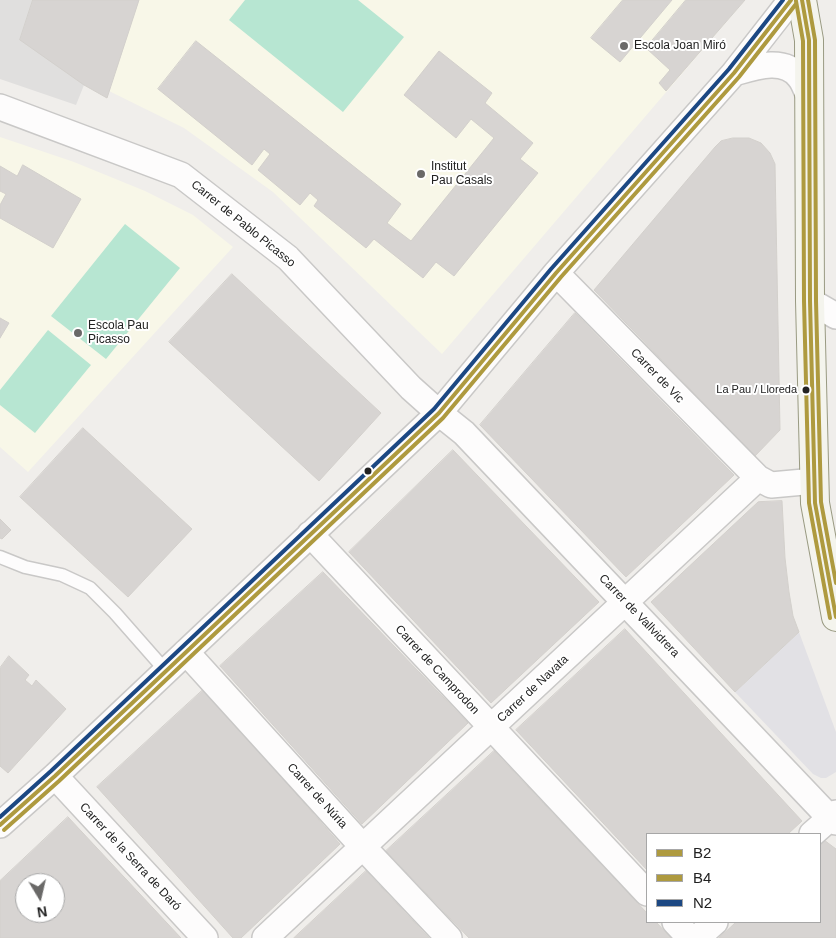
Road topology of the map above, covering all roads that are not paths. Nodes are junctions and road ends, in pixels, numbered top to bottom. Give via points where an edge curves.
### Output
1 (791, 0) edge
2 (802, 0) edge
3 (734, 73) junction
4 (809, 96) junction
5 (0, 108) edge
6 (556, 273) junction
7 (810, 301) junction
8 (836, 316) edge
9 (439, 413) junction
10 (758, 478) junction
11 (815, 481) junction
12 (310, 534) junction
13 (829, 547) edge
14 (0, 557) edge
15 (626, 602) junction
16 (836, 617) edge
17 (186, 652) junction
18 (166, 671) junction
19 (492, 727) junction
20 (55, 776) junction
21 (834, 818) edge
22 (0, 825) edge
23 (813, 833) edge
24 (363, 847) junction
25 (646, 892) edge
26 (676, 923) edge
27 (714, 923) edge
28 (205, 938) edge
29 (265, 938) edge
30 (449, 938) edge
31 (690, 938) edge
32 (697, 938) edge

1 - 3 street
2 - 4 street via 809,40
3 - 4 street via 772,64 788,68 800,76
3 - 6 street
4 - 7 street
5 - 9 street, Carrer de Pablo Picasso via 181,174 288,258 411,388
6 - 9 street
6 - 10 street, Carrer de Vic
7 - 8 street
7 - 11 street
9 - 12 street
9 - 15 street, Carrer de Vallvidrera via 464,433
10 - 11 street via 771,485
10 - 15 street, Carrer de Navata
11 - 13 street via 815,503
12 - 17 street
12 - 19 street, Carrer de Camprodon
13 - 16 street
14 - 18 lane via 24,567 62,575 90,588
15 - 19 street, Carrer de Navata
15 - 21 street, Carrer de Vallvidrera
17 - 18 street
17 - 24 street, Carrer de Núria
18 - 20 street
19 - 24 street, Carrer de Navata
19 - 25 street, Carrer de Camprodon
20 - 22 street
20 - 28 street, Carrer de la Serra de Daró
21 - 23 street
24 - 29 street, Carrer de Navata
24 - 30 street, Carrer de Núria
26 - 31 street
27 - 32 street

